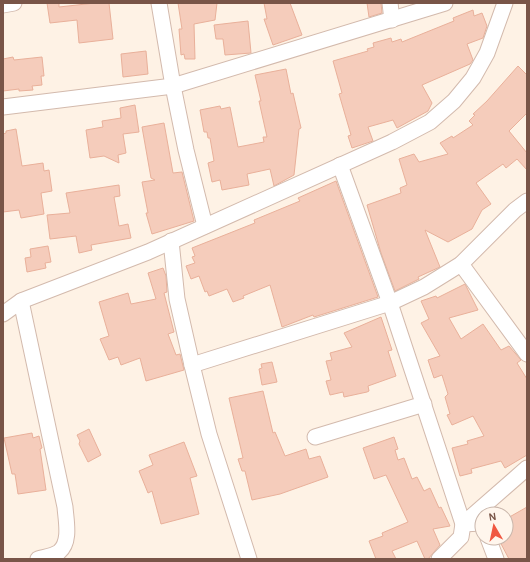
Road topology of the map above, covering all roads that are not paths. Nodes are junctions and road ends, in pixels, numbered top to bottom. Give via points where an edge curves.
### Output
1 (14, 3) edge
2 (159, 3) edge
3 (390, 3) edge
4 (445, 3) edge
5 (505, 3) edge
6 (3, 5) edge
7 (392, 20) junction
8 (173, 86) junction
9 (3, 107) edge
10 (340, 165) junction
11 (527, 201) edge
12 (205, 226) junction
13 (171, 241) junction
14 (461, 264) junction
15 (21, 301) junction
16 (390, 303) junction
17 (3, 314) edge
18 (527, 354) edge
19 (192, 365) junction
20 (424, 404) junction
21 (315, 437) dead end
22 (527, 468) edge
23 (463, 524) junction
24 (474, 524) edge
25 (491, 546) edge
26 (38, 559) edge
27 (249, 559) edge
28 (439, 559) edge
29 (496, 559) edge

1 - 6 street
2 - 8 street
3 - 7 street
4 - 7 street
5 - 10 street via 487,53 473,78 454,101 430,122
7 - 8 street
8 - 9 street
8 - 12 street
10 - 12 street
10 - 16 street
11 - 14 street
12 - 13 street
13 - 15 street
13 - 19 street via 177,299
14 - 16 street via 424,287
14 - 18 street
15 - 17 street
15 - 26 street via 65,507 67,531 64,546 58,552
16 - 19 street
16 - 20 street
19 - 27 street via 209,434
20 - 21 street
20 - 23 street
22 - 23 street
23 - 24 street
23 - 28 street via 462,537
25 - 29 street

